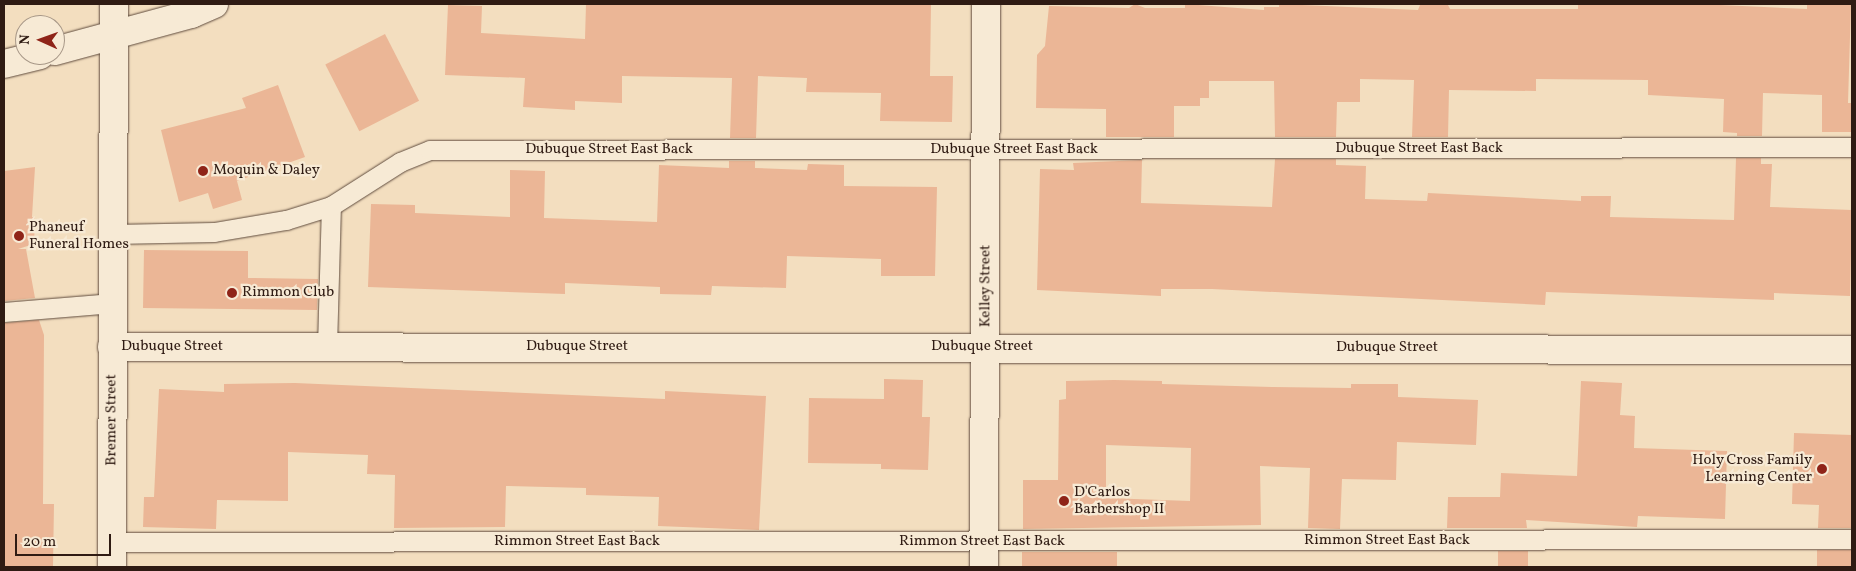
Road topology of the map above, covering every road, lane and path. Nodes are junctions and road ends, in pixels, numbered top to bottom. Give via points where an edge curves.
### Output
1 (114, 4) edge
2 (214, 4) edge
3 (986, 4) edge
4 (114, 35) junction
5 (65, 48) edge
6 (1852, 147) edge
7 (986, 150) junction
8 (331, 206) junction
9 (113, 234) junction
10 (113, 304) junction
11 (4, 312) edge
12 (112, 346) junction
13 (327, 347) junction
14 (986, 347) junction
15 (1852, 350) edge
16 (1852, 539) edge
17 (112, 554) edge
18 (984, 555) edge

1 - 4 street, Bremer Street
2 - 4 street via 191,14
3 - 7 street, Kelley Street
4 - 5 street
4 - 9 street, Bremer Street
6 - 7 lane, Dubuque Street East Back
7 - 8 lane, Dubuque Street East Back via 430,150 400,162
7 - 14 street, Kelley Street
8 - 9 lane, Dubuque Street East Back via 286,220 214,232
8 - 13 lane
9 - 10 street, Bremer Street
10 - 11 lane
10 - 12 street, Bremer Street
12 - 13 street, Dubuque Street
12 - 17 street, Bremer Street
13 - 14 street, Dubuque Street
14 - 15 street, Dubuque Street
14 - 18 street, Kelley Street
16 - 18 lane, Rimmon Street East Back
17 - 18 lane, Rimmon Street East Back

